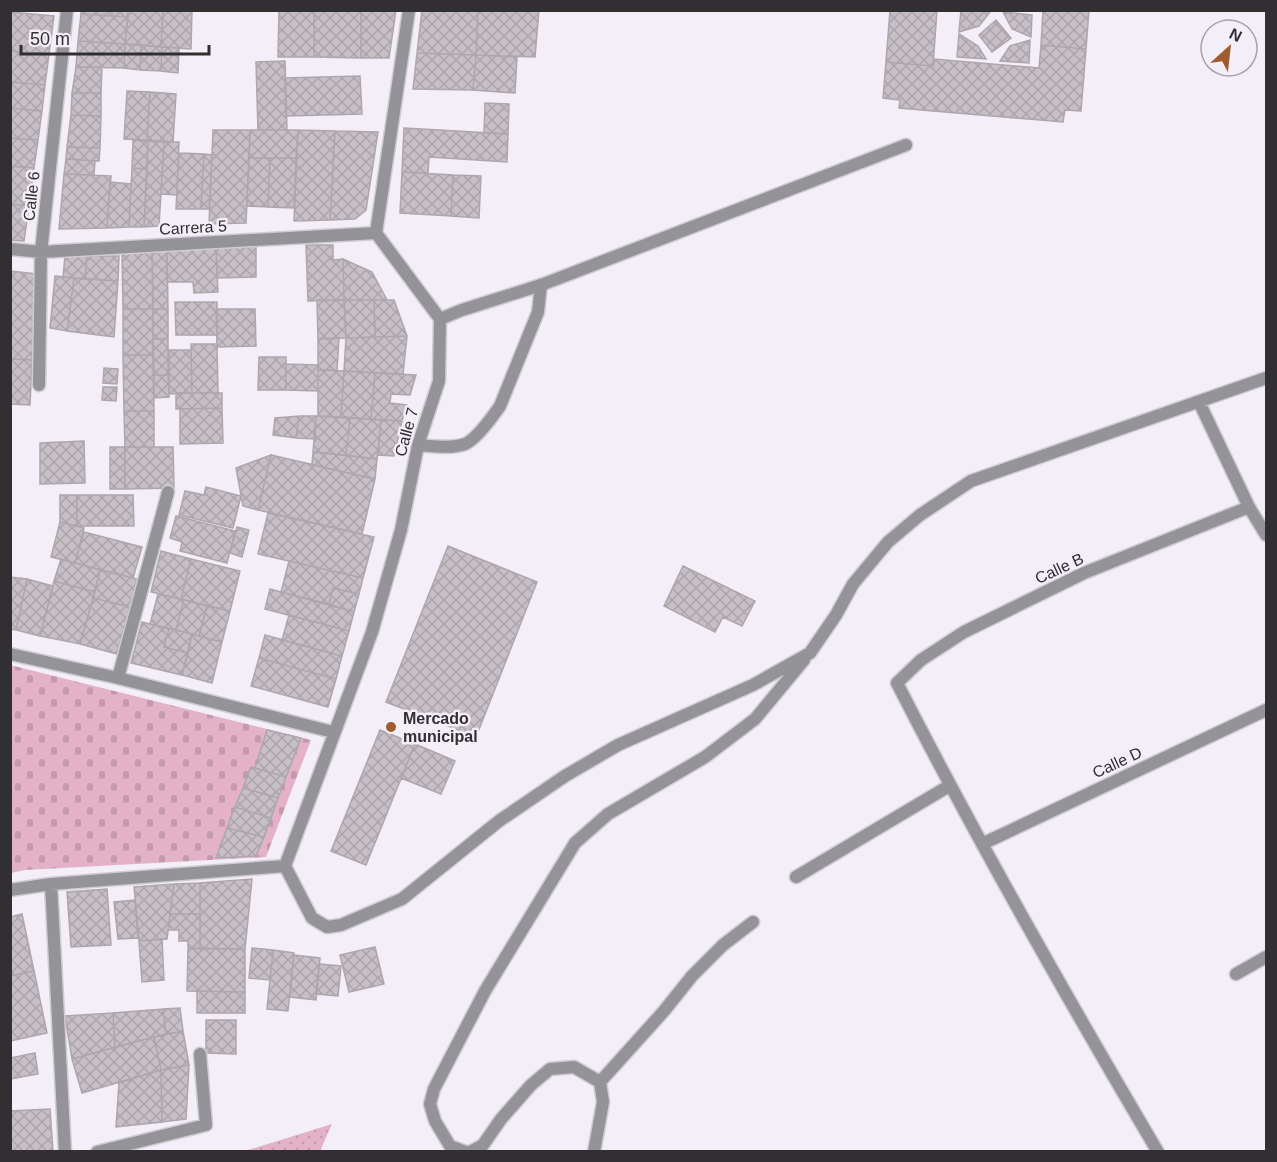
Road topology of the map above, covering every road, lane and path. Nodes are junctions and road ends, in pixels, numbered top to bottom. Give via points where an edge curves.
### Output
1 (67, 10) edge
2 (409, 10) edge
3 (906, 145) dead end
4 (376, 233) junction
5 (10, 249) edge
6 (41, 252) junction
7 (541, 285) junction
8 (440, 319) junction
9 (1266, 378) edge
10 (39, 385) dead end
11 (1198, 402) junction
12 (418, 446) junction
13 (168, 492) dead end
14 (1249, 507) junction
15 (1266, 535) edge
16 (810, 653) junction
17 (10, 654) edge
18 (118, 678) junction
19 (1266, 710) edge
20 (333, 732) junction
21 (950, 786) junction
22 (982, 844) junction
23 (285, 866) junction
24 (796, 877) dead end
25 (51, 884) junction
26 (10, 890) edge
27 (753, 922) dead end
28 (1266, 957) edge
29 (1236, 974) dead end
30 (200, 1053) dead end
31 (600, 1082) junction
32 (65, 1152) edge
33 (97, 1152) edge
34 (468, 1152) edge
35 (594, 1152) edge
36 (1158, 1152) edge

1 - 6 street, Calle 6
2 - 4 street
3 - 7 street
4 - 6 street, Carrera 5
4 - 8 street
5 - 6 street, Carrera 5
6 - 10 street, Calle 6
7 - 8 street
7 - 12 street via 538,312 492,417 467,444
8 - 12 street, Calle 7 via 439,381
9 - 11 street
11 - 14 street
11 - 16 street via 971,481 888,542 853,584
12 - 20 street, Calle 7 via 401,530 372,632
13 - 18 street
14 - 15 street
14 - 21 street, Calle B via 1084,573 964,632 921,660 897,683
16 - 23 street via 753,685 618,745 573,771 499,821 402,899 369,914 327,927 312,918
16 - 34 street via 755,719 705,758 608,814 575,843 485,991 434,1089 430,1104 435,1120 450,1146
17 - 18 street
18 - 20 street
19 - 22 street, Calle D
20 - 23 street, Calle 7
21 - 22 street
21 - 24 street
22 - 36 street
23 - 25 street
25 - 26 street
25 - 32 street
27 - 31 street via 692,976
28 - 29 street
30 - 33 street via 206,1125
31 - 34 street via 574,1067 550,1069 501,1119 483,1145
31 - 35 street via 603,1102

